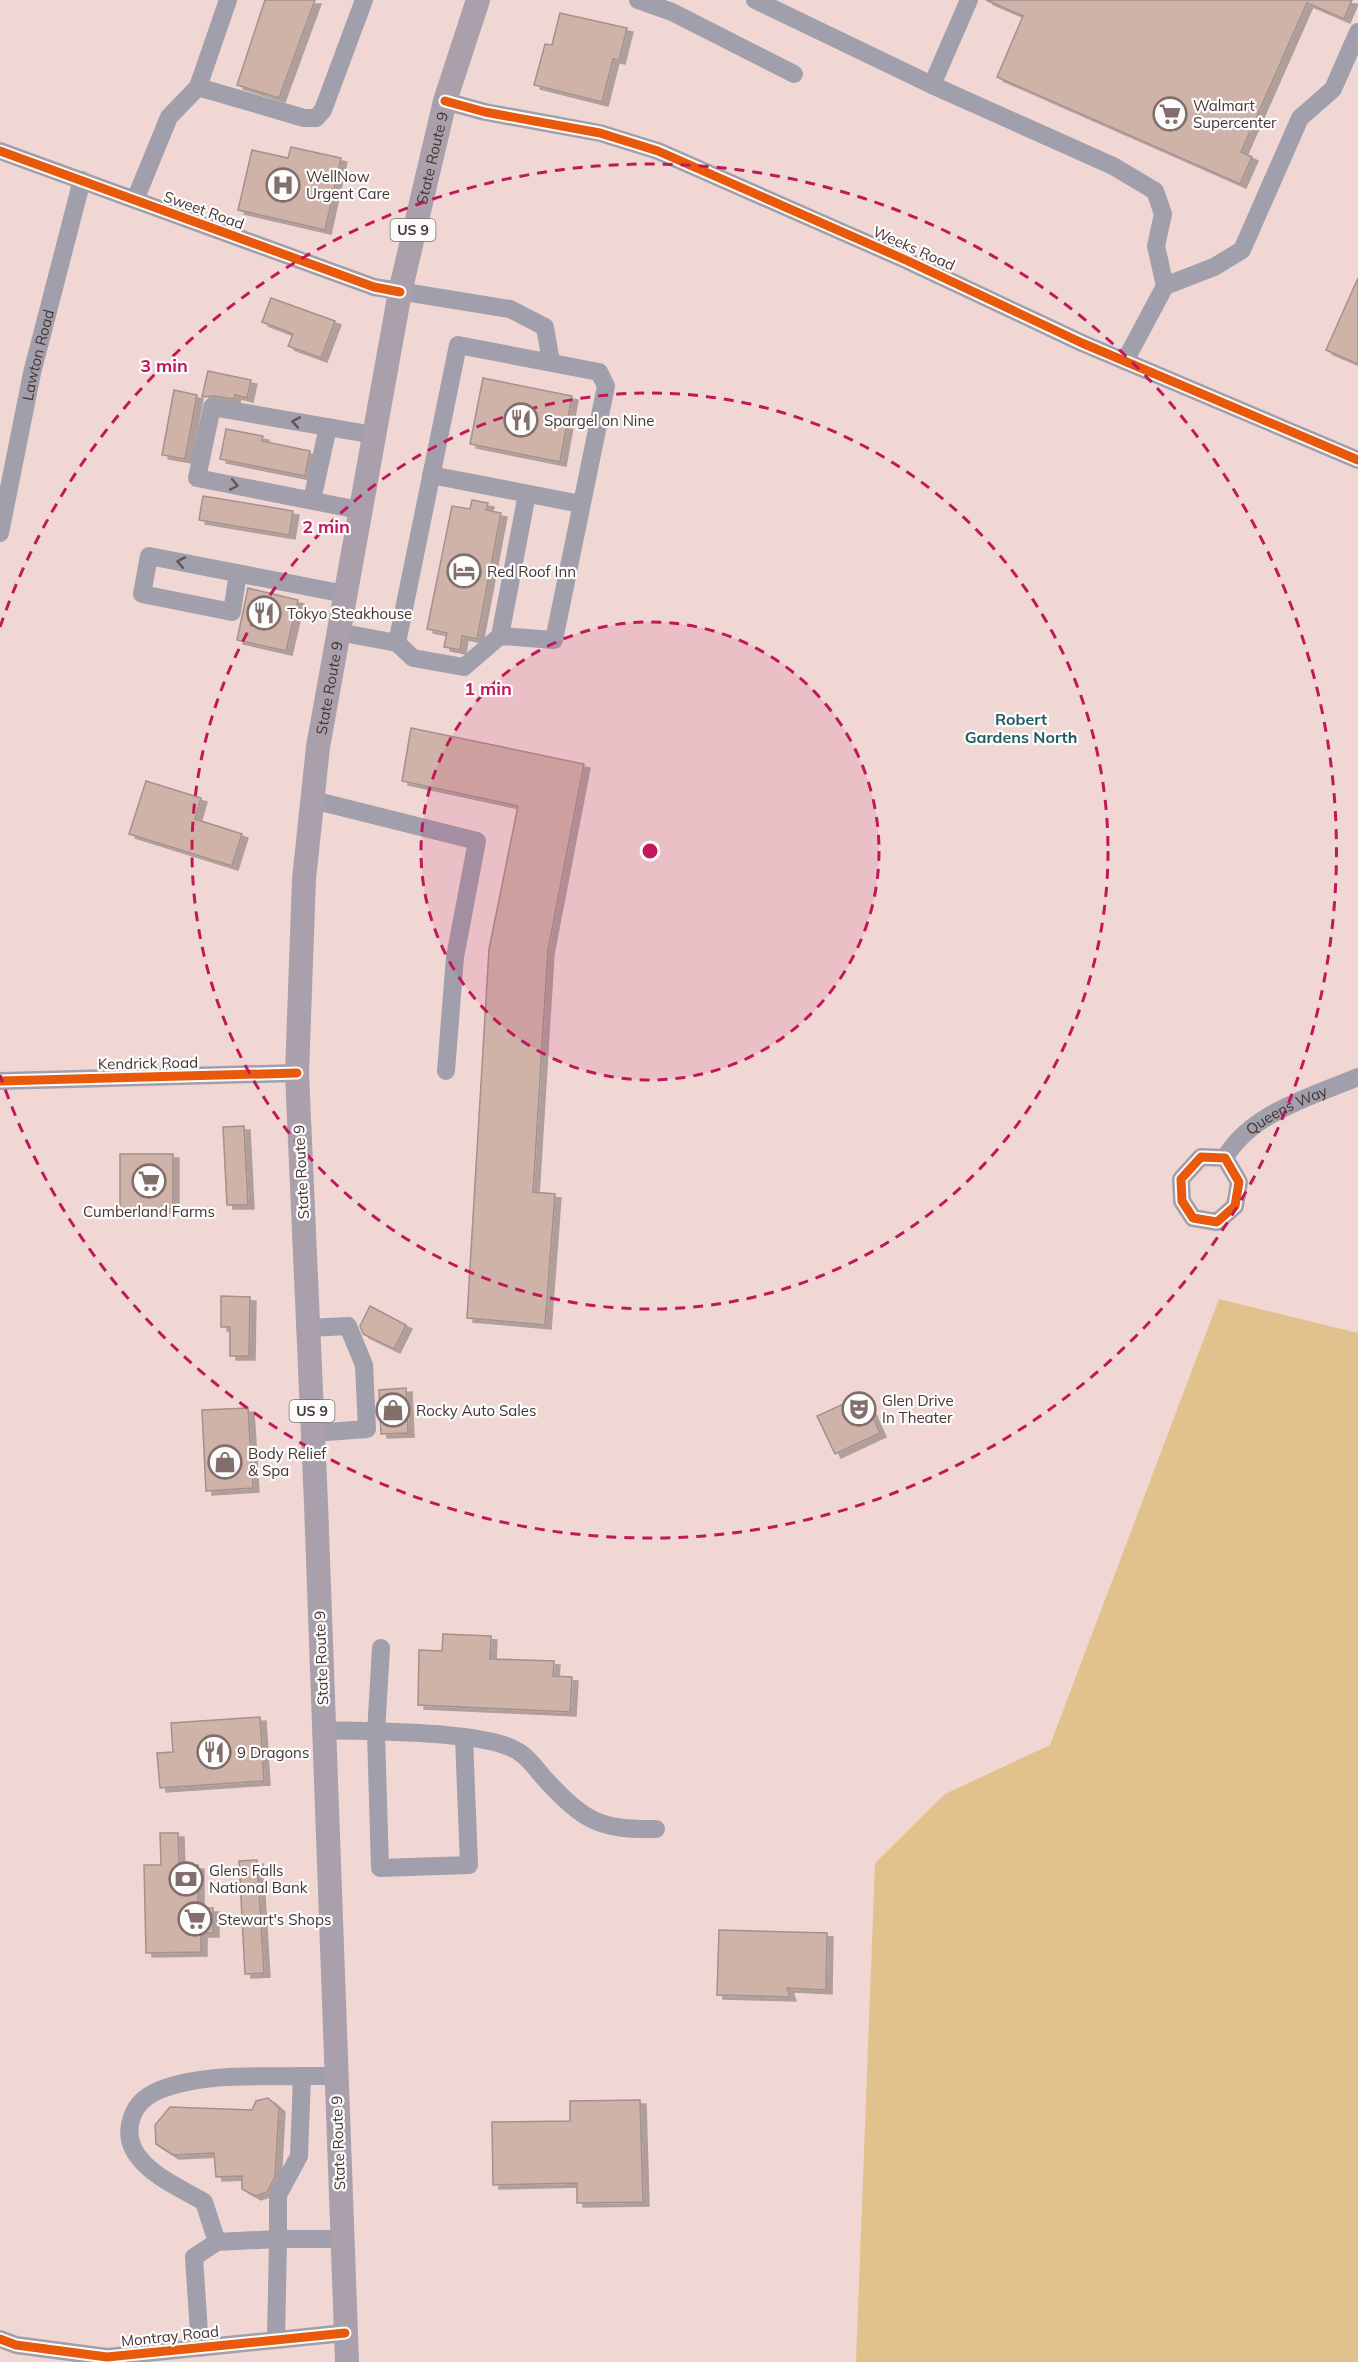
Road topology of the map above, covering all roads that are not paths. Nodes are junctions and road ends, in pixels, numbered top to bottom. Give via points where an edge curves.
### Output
1 (228, 0) edge
2 (364, 0) edge
3 (478, 0) edge
4 (638, 0) edge
5 (755, 0) edge
6 (969, 0) edge
7 (677, 6) edge
8 (1358, 32) edge
9 (794, 74) dead end
10 (932, 85) junction
11 (198, 87) junction
12 (445, 101) junction
13 (0, 151) edge
14 (82, 180) junction
15 (135, 200) junction
16 (1165, 286) junction
17 (399, 292) junction
18 (1125, 361) junction
19 (551, 362) junction
20 (328, 427) junction
21 (374, 435) junction
22 (1358, 460) edge
23 (431, 475) junction
24 (527, 494) junction
25 (312, 500) junction
26 (581, 504) junction
27 (359, 510) junction
28 (0, 533) edge
29 (238, 573) junction
30 (345, 594) junction
31 (338, 632) junction
32 (500, 636) junction
33 (398, 643) junction
34 (313, 800) junction
35 (446, 1071) dead end
36 (297, 1073) junction
37 (1358, 1077) edge
38 (0, 1081) edge
39 (1225, 1158) dead end
40 (308, 1328) junction
41 (313, 1433) junction
42 (381, 1648) dead end
43 (324, 1730) junction
44 (376, 1732) junction
45 (464, 1737) junction
46 (656, 1829) dead end
47 (302, 2076) junction
48 (336, 2076) junction
49 (278, 2239) junction
50 (342, 2239) junction
51 (217, 2242) junction
52 (345, 2333) junction
53 (0, 2339) edge
54 (276, 2340) junction
55 (200, 2348) junction
56 (347, 2362) edge

1 - 11 street
2 - 11 street via 323,110 316,118 304,118
3 - 12 main road, State Route 9 / US 9
4 - 7 street
5 - 10 street
6 - 10 street
7 - 9 street
8 - 16 street via 1333,89 1300,118 1242,250 1214,267
10 - 16 street via 1113,166 1155,190 1163,214 1156,246
11 - 15 street via 169,117
12 - 17 main road, State Route 9 / US 9
12 - 18 street, Weeks Road via 600,133 658,151
13 - 14 street, Sweet Road
14 - 15 street, Sweet Road
14 - 28 street, Lawton Road via 32,373
15 - 17 street, Sweet Road via 374,287
16 - 18 street
17 - 19 street, Sweet Road via 510,309 544,327
17 - 21 main road, State Route 9 / US 9
18 - 22 street, Weeks Road
19 - 23 street via 458,345
19 - 26 street via 599,372 606,386
20 - 21 street
20 - 25 street
20 -> 25 street via 212,407 197,478
21 - 27 main road, State Route 9 / US 9
23 - 24 street
23 - 33 street
24 - 26 street
24 - 32 street
25 - 27 street
26 - 32 street via 554,640
27 - 30 main road, State Route 9 / US 9
29 -> 29 street via 149,556 142,594 232,612
29 - 30 street
30 - 31 main road, State Route 9 / US 9
31 - 33 street
31 - 34 main road, State Route 9 / US 9
32 - 33 street via 464,667 413,658
34 - 35 street via 477,842 455,957
34 - 36 main road, State Route 9 / US 9 via 304,879
36 - 38 street, Kendrick Road
36 - 40 main road, State Route 9 / US 9
37 - 39 street, Queens Way via 1278,1111 1234,1141
40 - 41 main road, State Route 9 / US 9
40 - 41 street via 348,1326 364,1365 367,1429
41 - 43 main road, State Route 9 / US 9
42 - 44 street
43 - 44 street
43 - 48 main road, State Route 9 / US 9
44 - 45 street
44 - 45 street via 380,1868 469,1865
45 - 46 street via 482,1738 519,1751 561,1797 590,1819 620,1829
47 - 48 street
47 - 49 street via 299,2156 278,2194
47 - 51 street via 219,2077 165,2088 143,2099 133,2113 128,2127 130,2145 162,2179 204,2202
48 - 50 main road, State Route 9 / US 9
49 - 50 street
49 - 51 street
49 - 54 street
50 - 52 main road, State Route 9 / US 9
51 - 55 street via 194,2257
52 - 54 street, Montray Road
52 - 56 main road, State Route 9 / US 9
53 - 55 street, Montray Road via 16,2345 107,2357
54 - 55 street, Montray Road

